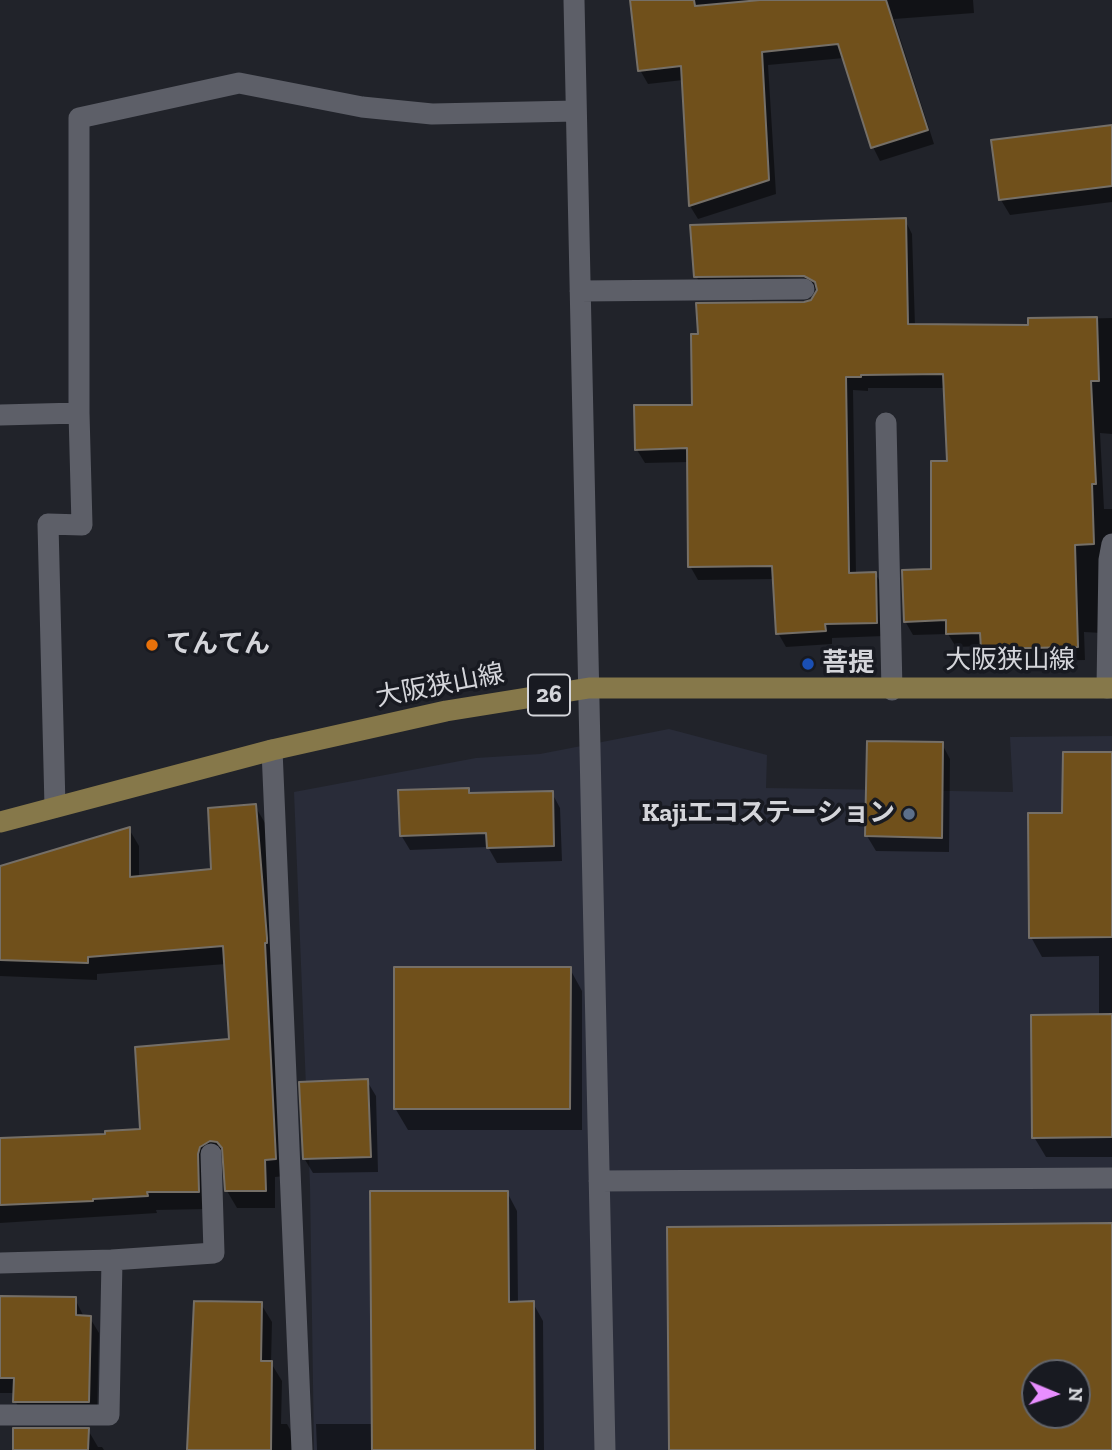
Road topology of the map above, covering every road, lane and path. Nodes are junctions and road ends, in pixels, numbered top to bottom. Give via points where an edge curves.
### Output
1 (574, 0) edge
2 (576, 111) junction
3 (804, 289) dead end
4 (580, 291) junction
5 (79, 412) junction
6 (0, 415) edge
7 (886, 423) dead end
8 (1112, 544) edge
9 (589, 688) junction
10 (1109, 688) edge
11 (892, 690) junction
12 (272, 750) junction
13 (55, 807) junction
14 (0, 822) edge
15 (211, 1154) dead end
16 (1112, 1178) edge
17 (600, 1181) junction
18 (113, 1260) junction
19 (0, 1263) edge
20 (0, 1415) edge
21 (302, 1450) edge
22 (606, 1450) edge

1 - 2 street
2 - 4 street
2 - 5 street via 432,114 362,107 239,83 79,118
3 - 4 street
4 - 9 street
5 - 6 street
5 - 13 street via 82,525 48,524
7 - 11 street
8 - 10 street
9 - 11 main road, 大阪狭山線 / 26
9 - 12 main road, 大阪狭山線 / 26 via 446,711
9 - 17 street
10 - 11 main road, 大阪狭山線 / 26
12 - 13 main road, 大阪狭山線 / 26
12 - 21 street
13 - 14 main road, 大阪狭山線 / 26
15 - 18 street via 214,1253
16 - 17 street
17 - 22 street
18 - 19 street
18 - 20 street via 109,1415

